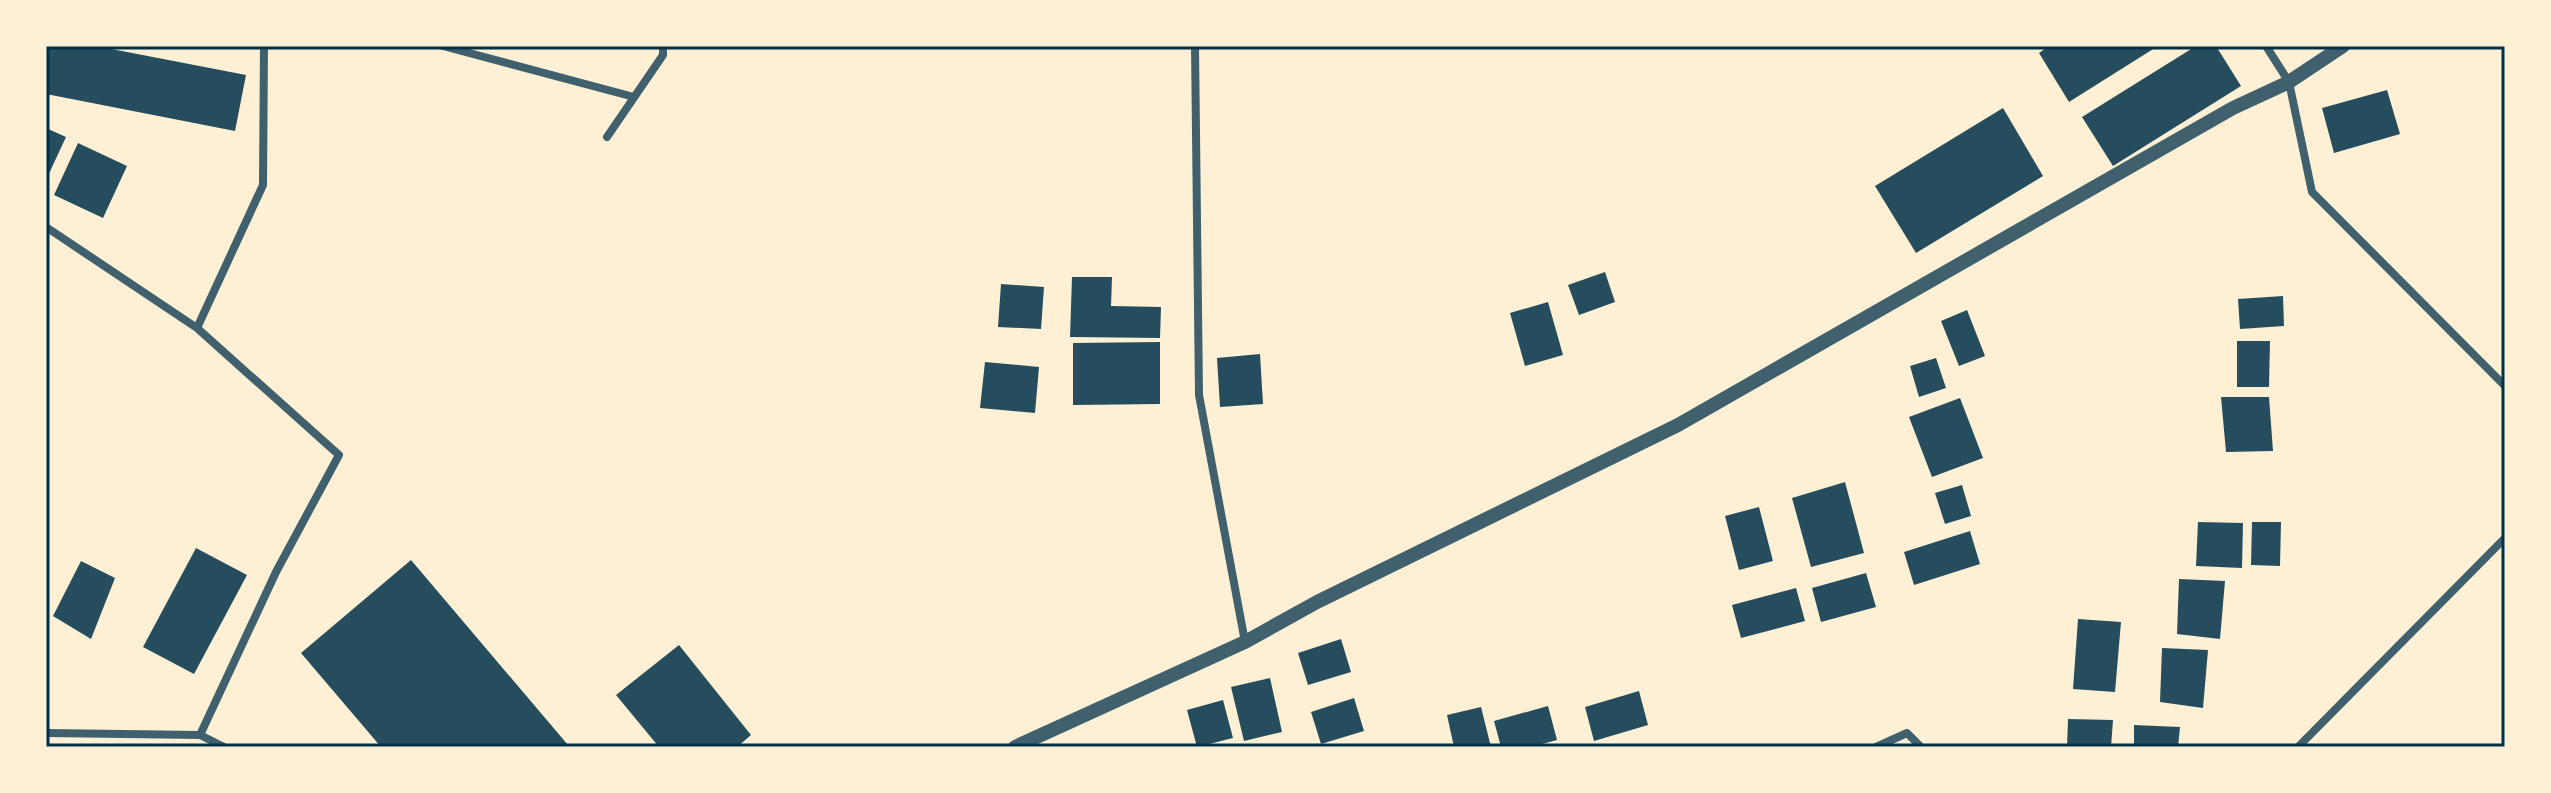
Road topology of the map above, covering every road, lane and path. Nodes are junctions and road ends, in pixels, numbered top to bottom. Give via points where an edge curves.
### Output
1 (264, 46) edge
2 (443, 46) edge
3 (663, 46) edge
4 (1195, 46) edge
5 (2266, 46) edge
6 (2343, 46) edge
7 (2289, 82) junction
8 (634, 97) junction
9 (607, 137) dead end
10 (46, 227) edge
11 (197, 328) junction
12 (2505, 386) edge
13 (2505, 538) edge
14 (1245, 642) junction
15 (46, 733) edge
16 (200, 735) junction
17 (224, 747) edge
18 (1015, 747) edge
19 (1876, 747) edge
20 (1921, 747) edge
21 (2298, 747) edge

1 - 11 street via 263,185
2 - 8 street
3 - 8 street via 663,55
4 - 14 street via 1199,395
5 - 7 street
6 - 7 street
7 - 12 street via 2312,192
7 - 14 street via 2233,108 1678,425
8 - 9 street
10 - 11 street
11 - 16 street via 339,455 276,572
13 - 21 street
14 - 18 street
15 - 16 street
16 - 17 street
19 - 20 street via 1907,733

